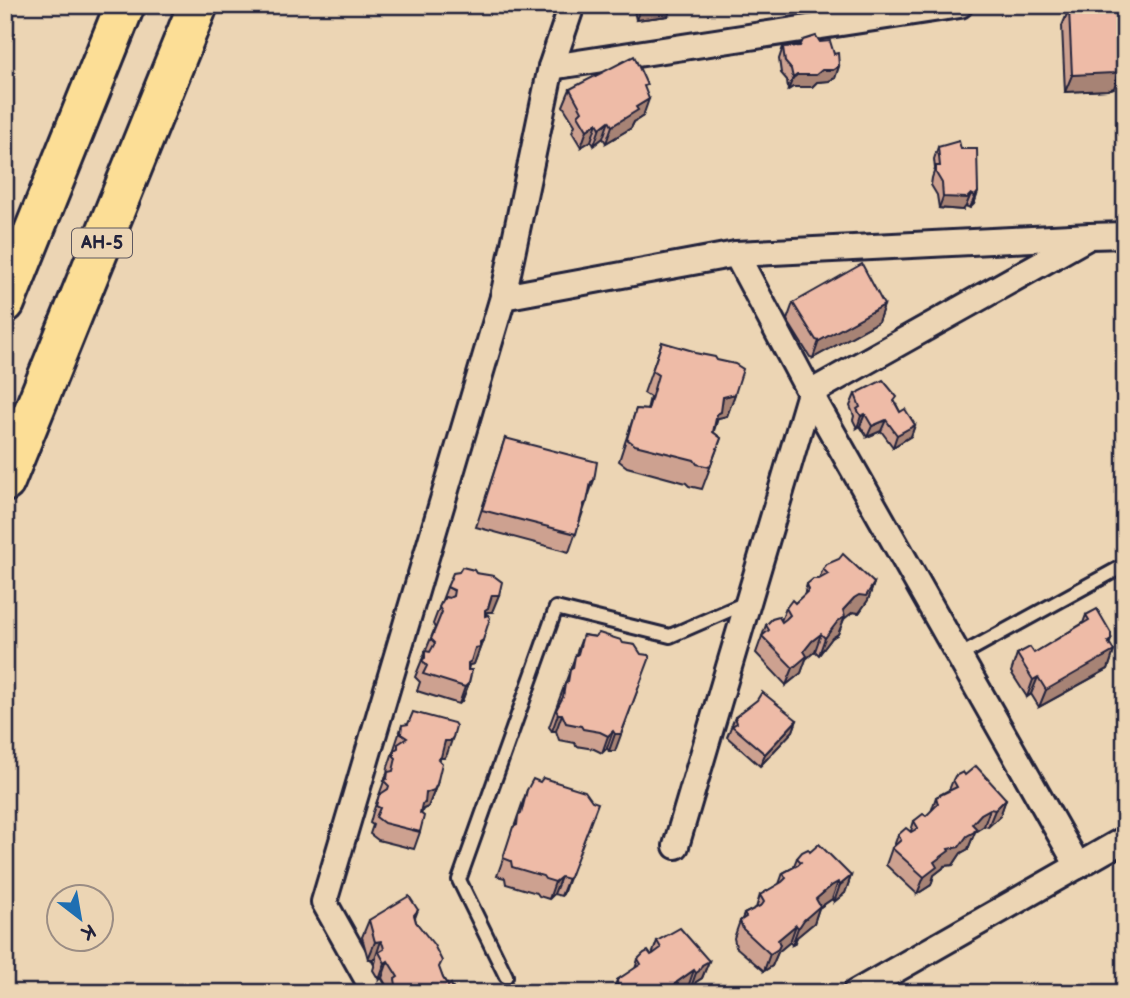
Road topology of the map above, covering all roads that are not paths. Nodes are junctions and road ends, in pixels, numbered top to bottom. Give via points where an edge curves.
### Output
1 (125, 5) edge
2 (198, 5) edge
3 (572, 5) edge
4 (960, 5) edge
5 (551, 67) junction
6 (1125, 235) edge
7 (1090, 236) junction
8 (736, 254) junction
9 (503, 296) junction
10 (5, 303) edge
11 (810, 393) junction
12 (5, 482) edge
13 (1125, 565) edge
14 (748, 603) junction
15 (959, 656) junction
16 (1125, 839) edge
17 (676, 846) dead end
18 (1079, 866) junction
19 (506, 976) dead end
20 (375, 993) edge
21 (855, 993) edge

1 - 10 highway
2 - 12 highway, AH-5
3 - 5 street
4 - 5 street
5 - 9 street
6 - 7 street
7 - 8 street
7 - 11 street
8 - 9 street
8 - 11 street
9 - 20 street via 324,902
11 - 14 street
11 - 15 street
13 - 15 lane
14 - 17 street
14 - 19 lane via 670,636 556,608 459,880
15 - 18 street
16 - 18 street
18 - 21 street

